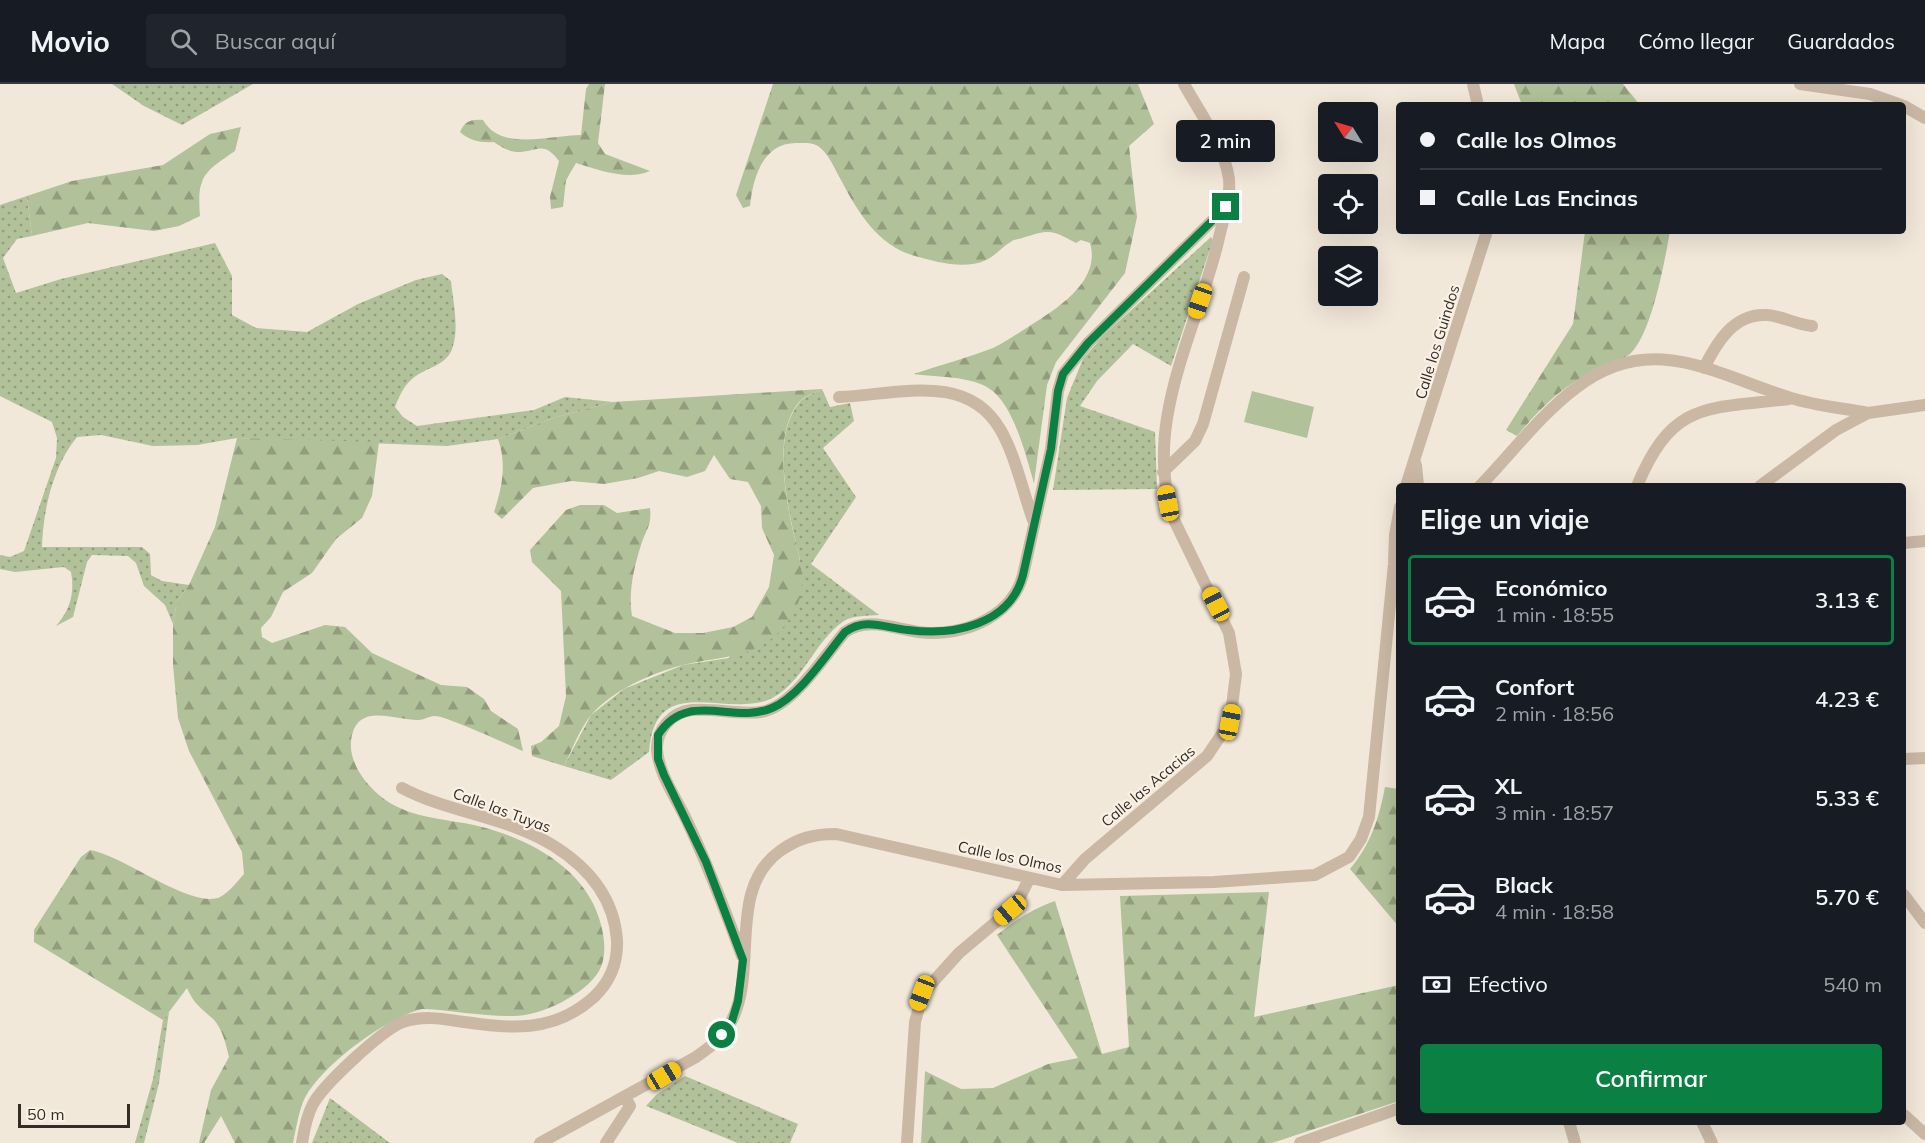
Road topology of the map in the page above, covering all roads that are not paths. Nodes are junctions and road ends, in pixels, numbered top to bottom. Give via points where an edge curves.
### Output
1 (1184, 84) edge
2 (1473, 84) edge
3 (1800, 84) edge
4 (1477, 102) edge
5 (1891, 102) edge
6 (1906, 108) edge
7 (1925, 118) edge
8 (1226, 207) junction
9 (1486, 234) edge
10 (1244, 277) dead end
11 (1812, 326) dead end
12 (1704, 368) junction
13 (839, 397) dead end
14 (1794, 399) junction
15 (1925, 405) edge
16 (1868, 413) junction
17 (1416, 461) junction
18 (1163, 472) junction
19 (1407, 483) edge
20 (1418, 483) edge
21 (1483, 483) edge
22 (1638, 483) edge
23 (1764, 483) edge
24 (1034, 522) junction
25 (1925, 541) edge
26 (1906, 543) edge
27 (1396, 570) edge
28 (1925, 758) edge
29 (1906, 759) edge
30 (402, 788) dead end
31 (1029, 879) junction
32 (1062, 885) junction
33 (1906, 898) edge
34 (1925, 923) edge
35 (743, 960) junction
36 (625, 1097) junction
37 (1396, 1110) edge
38 (1906, 1117) edge
39 (1570, 1125) edge
40 (1703, 1125) edge
41 (1925, 1134) edge
42 (1318, 1140) edge
43 (302, 1143) edge
44 (540, 1143) edge
45 (606, 1143) edge
46 (907, 1143) edge
47 (1300, 1143) edge
48 (1575, 1143) edge
49 (1712, 1143) edge

1 - 8 street, Calle las Acacias via 1221,151 1229,177
2 - 4 street
3 - 5 street via 1870,94
6 - 7 street
8 - 18 street, Calle las Acacias via 1174,384 1165,423
8 - 24 street via 1088,343 1063,374
9 - 17 street, Calle los Guindos
10 - 18 street via 1203,424 1195,441
11 - 12 street via 1768,315 1754,316 1732,326 1719,340
12 - 14 street
12 - 21 street via 1653,357 1609,369 1576,388
13 - 24 street via 930,390 975,401 1001,430
14 - 16 street
14 - 22 street via 1721,405 1678,424 1665,434
15 - 16 street
16 - 23 street via 1836,430
17 - 19 street, Calle los Guindos
17 - 20 street, Calle los Guindos
18 - 32 street, Calle las Acacias via 1175,522 1229,633 1236,674 1230,722 1207,756 1085,859
24 - 35 street via 1019,590 993,617 931,633 880,624 855,625 775,707 761,712 691,710 675,716 658,735 658,759 706,862
25 - 26 street
27 - 32 street, Calle los Olmos via 1369,817 1349,856 1315,875 1214,882
28 - 29 street
30 - 43 street, Calle las Tuyas via 551,844 575,860 598,884 608,904 616,933 614,968 600,991 586,1004 549,1022 524,1028 435,1017 402,1022 322,1092 312,1105
31 - 32 street, Calle los Olmos
31 - 35 street, Calle los Olmos via 836,834 807,837 783,848 761,868 748,902
31 - 46 street via 1016,905 959,953 922,993 915,1022
33 - 34 street
35 - 36 street, Calle los Olmos via 732,1021 713,1046
36 - 44 street, Calle los Olmos
36 - 45 street via 630,1106
37 - 42 street
38 - 41 street
39 - 48 street
40 - 49 street
42 - 47 street

